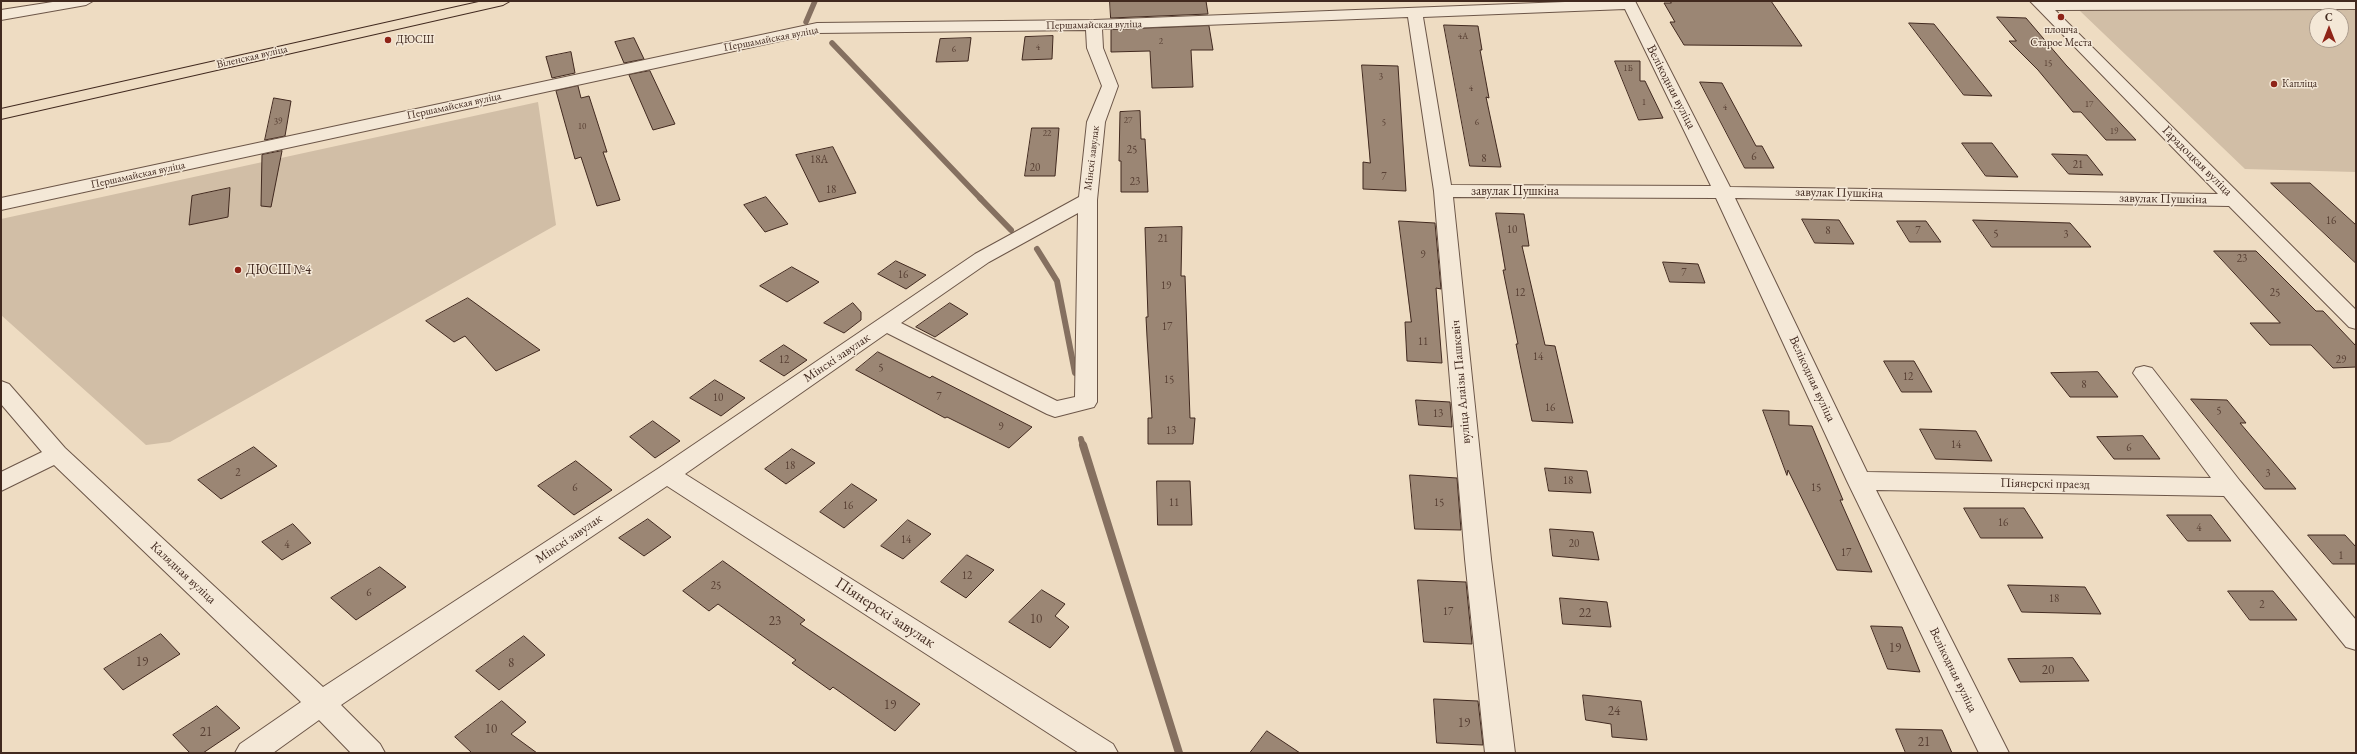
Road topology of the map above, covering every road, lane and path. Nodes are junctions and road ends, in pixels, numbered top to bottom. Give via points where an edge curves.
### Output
1 (86, 1) edge
2 (503, 1) edge
3 (2039, 3) edge
4 (2237, 3) edge
5 (1630, 4) joint
6 (2356, 4) edge
7 (1315, 9) edge
8 (1415, 12) junction
9 (1, 15) edge
10 (1094, 25) junction
11 (1, 114) edge
12 (1443, 191) junction
13 (1724, 192) junction
14 (1088, 200) junction
15 (2236, 200) junction
16 (1, 204) edge
17 (2356, 322) edge
18 (886, 324) junction
19 (2144, 373) dead end
20 (1, 389) edge
21 (57, 454) junction
22 (667, 474) junction
23 (1860, 481) junction
24 (1, 482) edge
25 (2231, 487) junction
26 (2356, 639) edge
27 (321, 704) junction
28 (250, 753) edge
29 (370, 753) edge
30 (1103, 753) edge
31 (1500, 753) edge
32 (1994, 753) edge

1 - 9 street
2 - 11 main road, Віленская вуліца
3 - 4 street
3 - 15 street, Гарадоцкая вуліца
4 - 6 street
5 - 8 street, Першамайская вуліца
5 - 13 street, Велікодная вуліца
7 - 8 street, Першамайская вуліца
7 - 10 street, Першамайская вуліца
8 - 12 street, вуліца Алаізы Пашкевіч
10 - 14 street, Мінскі завулак via 1095,48 1110,86 1096,122
10 - 16 street, Першамайская вуліца via 817,28
12 - 13 street, завулак Пушкіна
12 - 31 street, вуліца Алаізы Пашкевіч via 1478,559
13 - 15 street, завулак Пушкіна
13 - 23 street, Велікодная вуліца
14 - 18 street, Мінскі завулак via 982,258
14 - 18 street, Мінскі завулак via 1086,402 1055,409
15 - 17 street, Гарадоцкая вуліца
18 - 22 street, Мінскі завулак
19 - 25 street
20 - 21 street, Калядная вуліца
21 - 24 street
21 - 27 street, Калядная вуліца
22 - 27 street, Мінскі завулак
22 - 30 street, Піянерскі завулак
23 - 25 street, Піянерскі праезд
23 - 32 street, Велікодная вуліца
25 - 26 street
27 - 28 street, Мінскі завулак
27 - 29 street, Калядная вуліца

